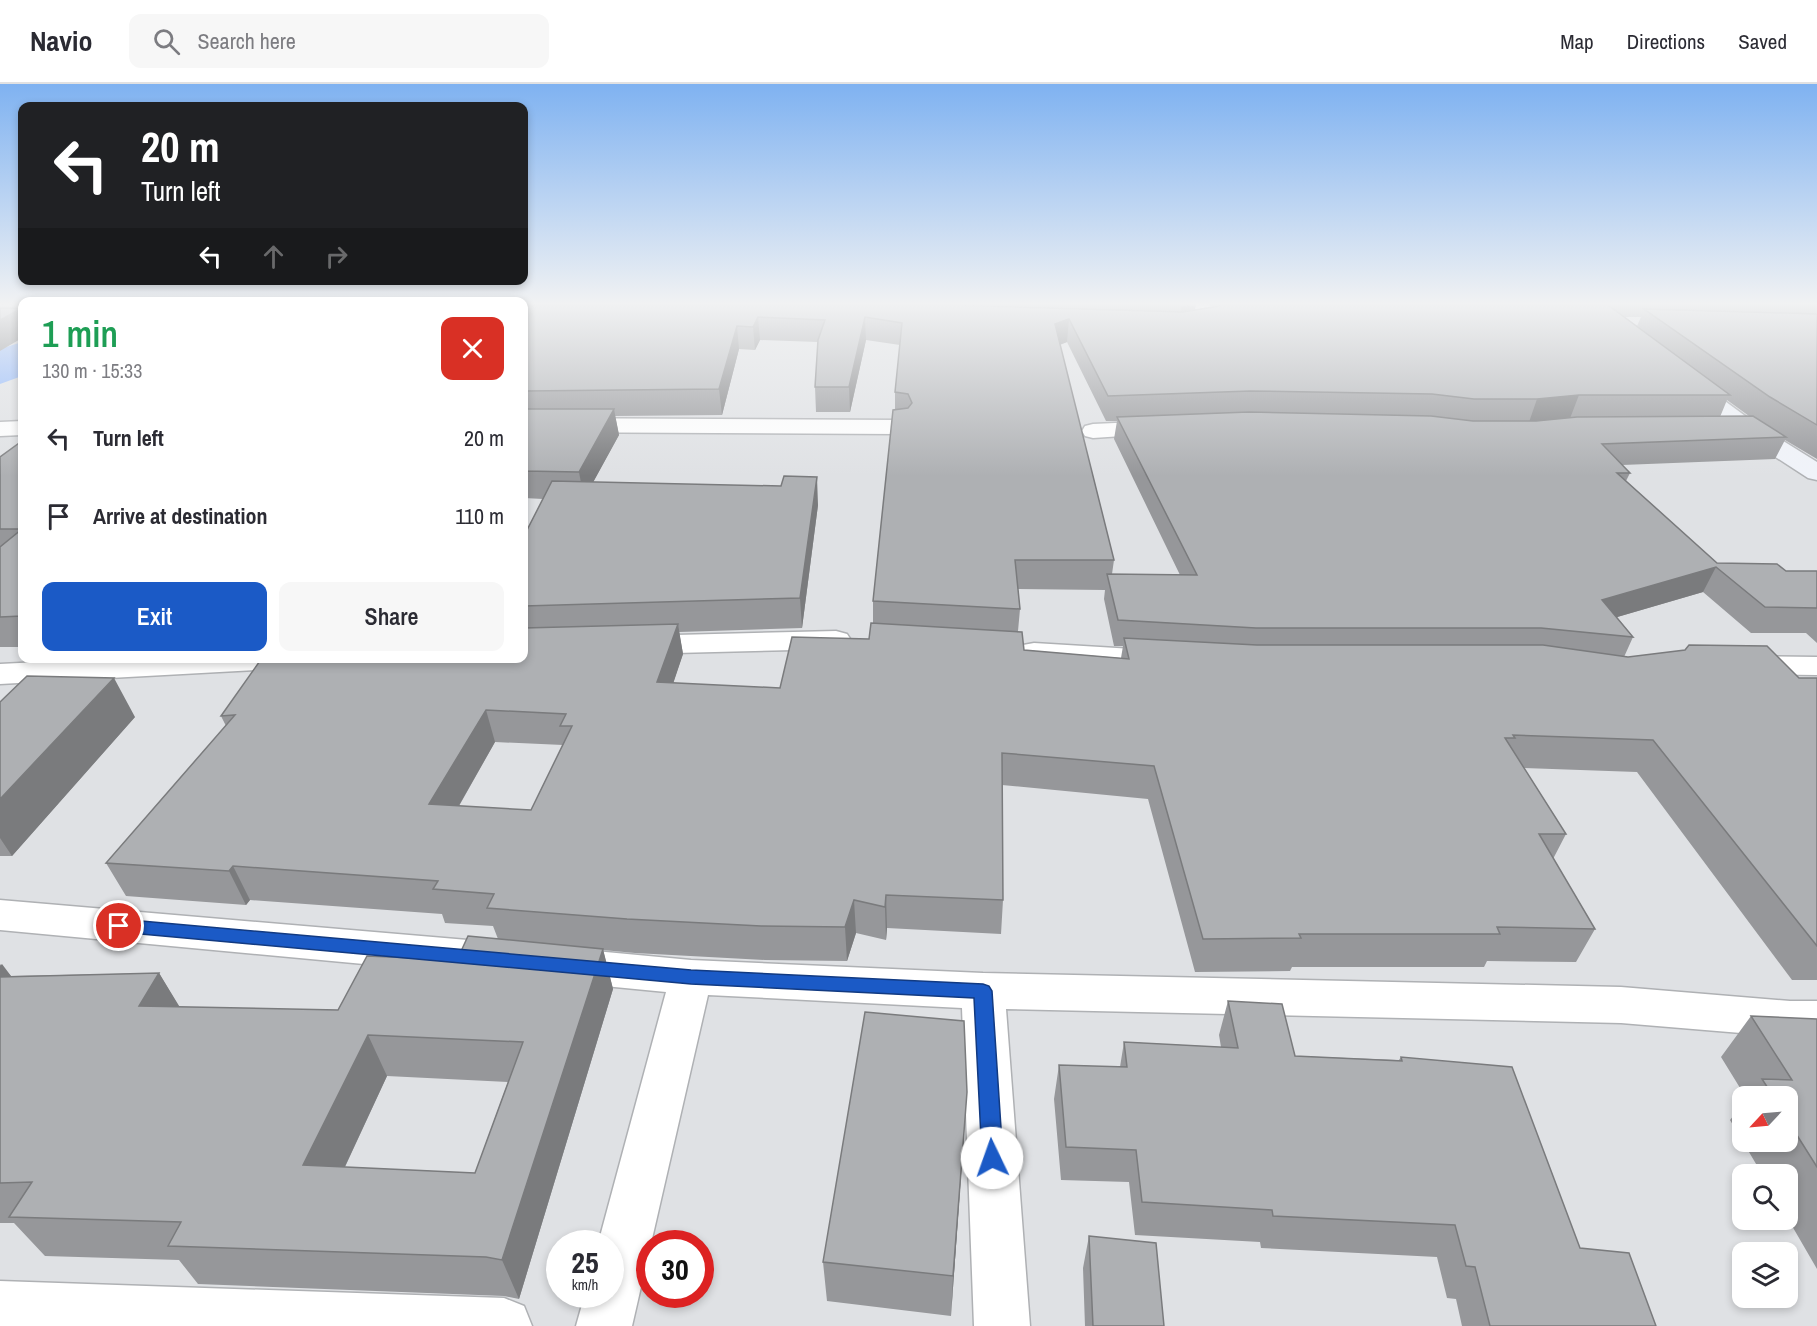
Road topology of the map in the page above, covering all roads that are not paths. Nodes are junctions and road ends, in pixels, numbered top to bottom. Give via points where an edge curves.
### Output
1 (1676, 373) edge
2 (528, 425) edge
3 (899, 427) edge
4 (1186, 427) edge
5 (18, 428) edge
6 (0, 429) edge
7 (1713, 429) edge
8 (1748, 429) junction
9 (1093, 430) dead end
10 (1817, 472) edge
11 (869, 642) edge
12 (607, 646) edge
13 (1000, 650) edge
14 (1190, 662) edge
15 (221, 663) edge
16 (1715, 664) edge
17 (1817, 666) edge
18 (0, 675) edge
19 (0, 915) edge
20 (691, 977) junction
21 (983, 991) junction
22 (1817, 1019) edge
23 (0, 1309) edge
24 (504, 1326) edge
25 (604, 1326) edge
26 (1002, 1326) edge

1 - 8 street
2 - 3 street
4 - 9 street
5 - 6 street
7 - 8 street
8 - 10 street
11 - 12 street via 822,639
13 - 14 street
15 - 18 street
16 - 17 street
19 - 20 street
20 - 21 street
20 - 25 street
21 - 22 street via 1621,1005
21 - 26 street
23 - 24 street

